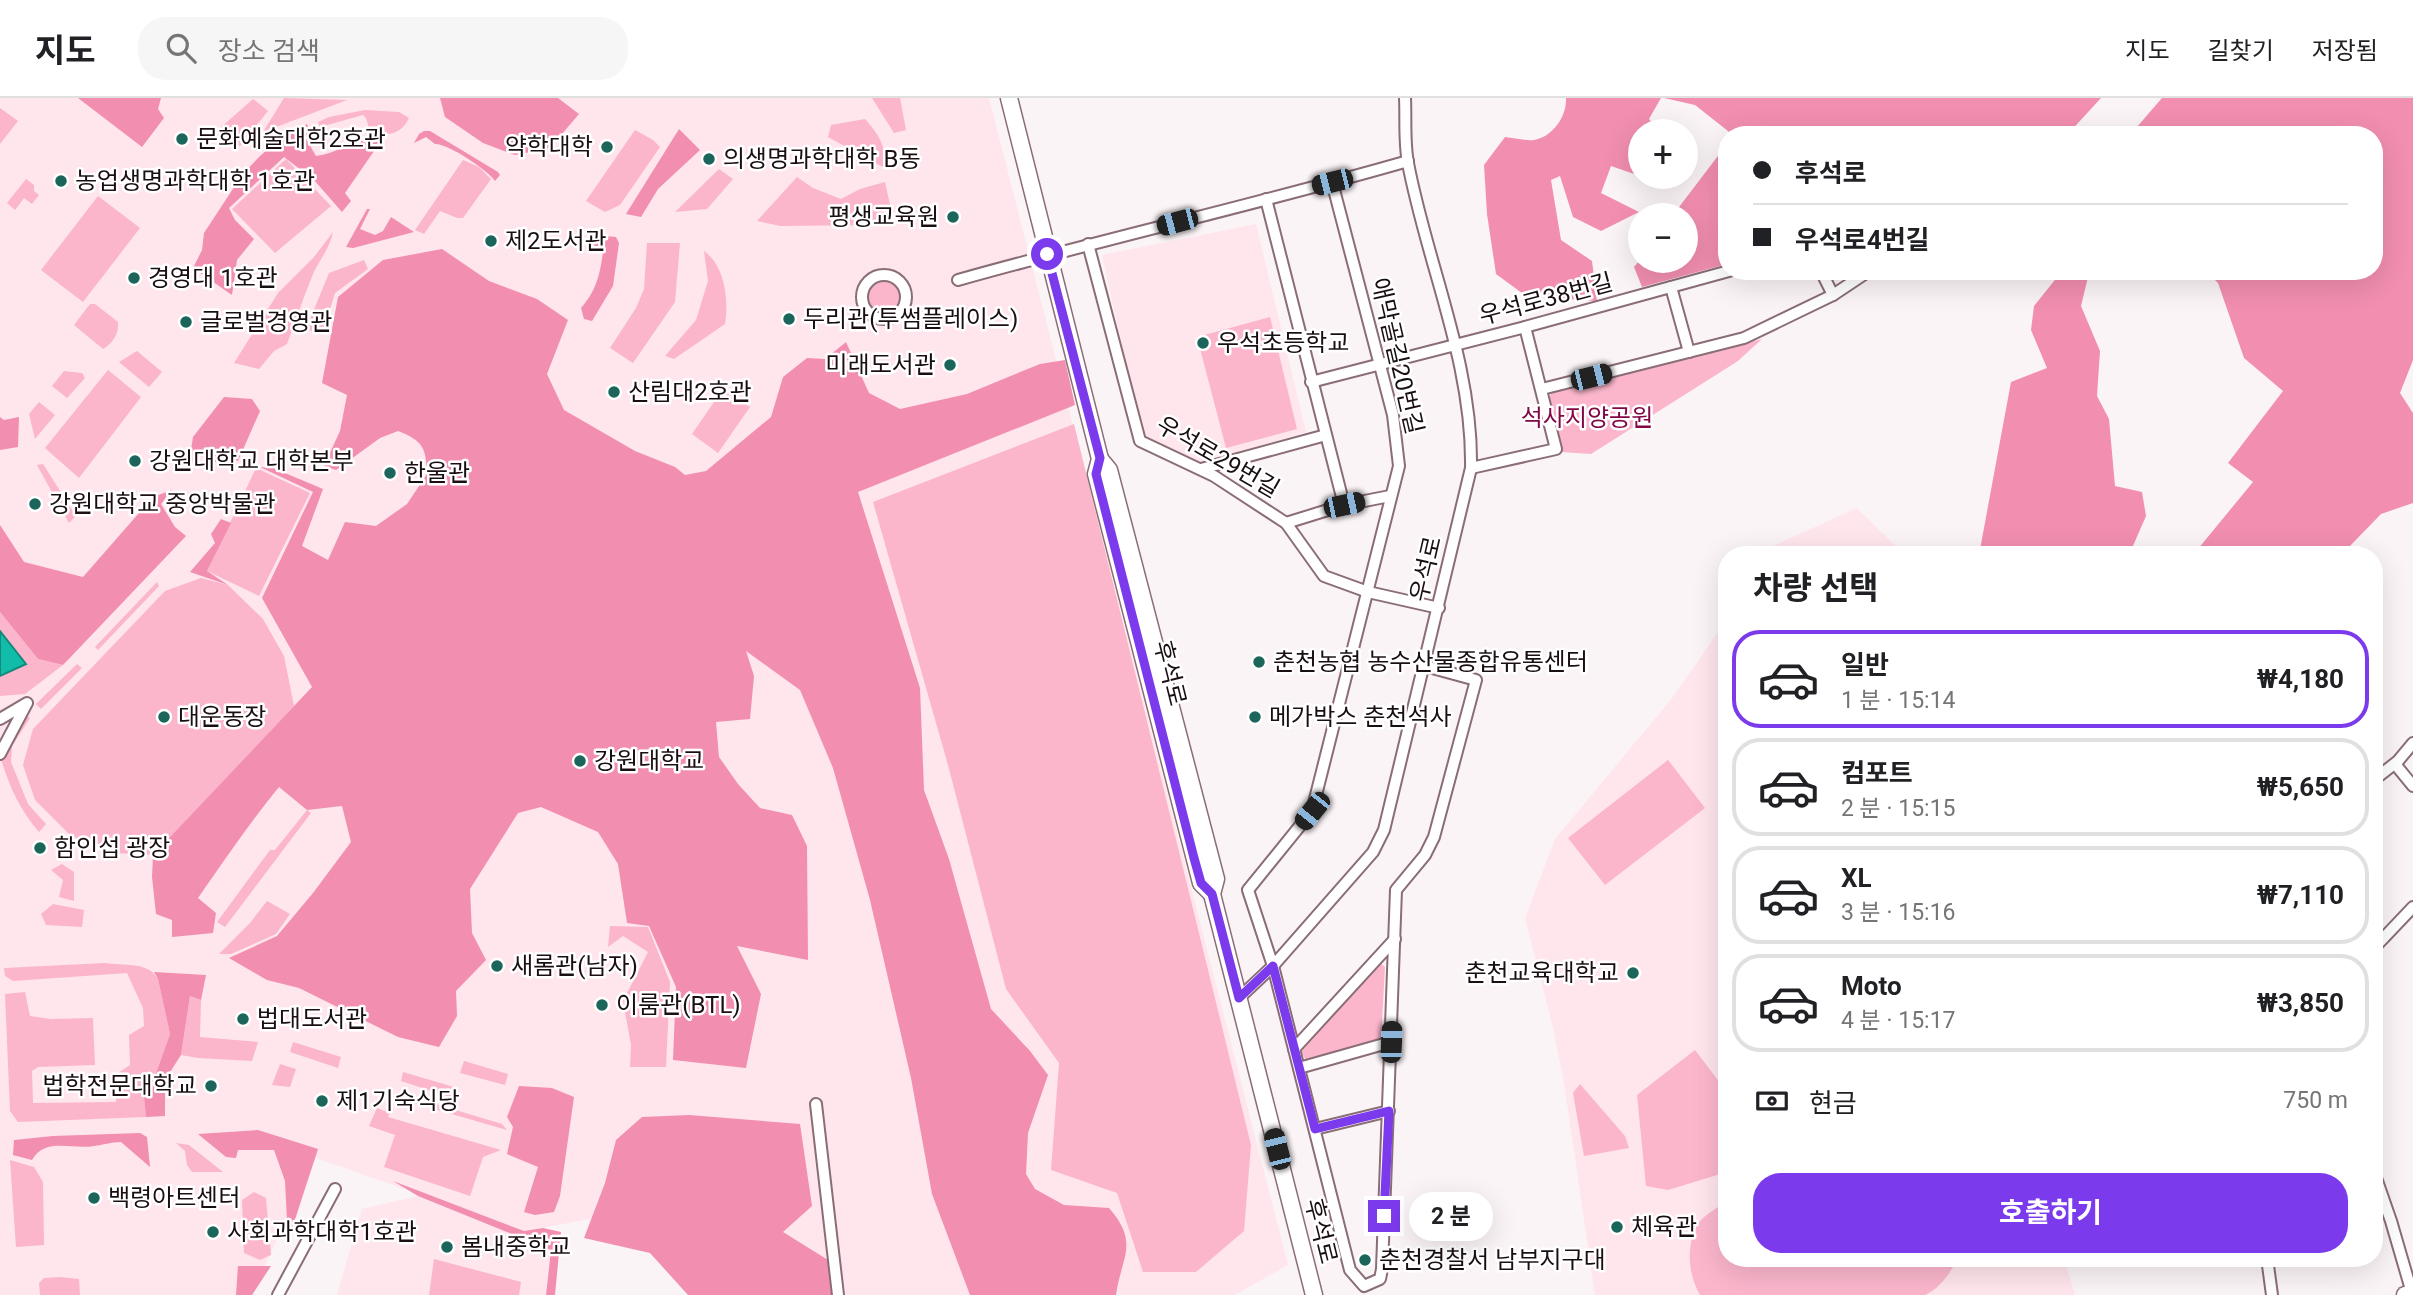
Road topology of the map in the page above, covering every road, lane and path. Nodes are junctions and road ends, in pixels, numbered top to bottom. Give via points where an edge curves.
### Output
1 (1009, 98) edge
2 (1405, 98) edge
3 (1408, 160) junction
4 (1332, 182) junction
5 (1266, 199) junction
6 (1088, 244) junction
7 (1047, 254) junction
8 (1718, 274) edge
9 (958, 279) dead end
10 (1826, 280) edge
11 (1856, 280) edge
12 (1671, 288) junction
13 (1833, 295) junction
14 (862, 300) joint
15 (1525, 327) junction
16 (1455, 345) junction
17 (1689, 352) junction
18 (1379, 363) junction
19 (1311, 382) junction
20 (1542, 389) junction
21 (1326, 435) junction
22 (1471, 468) junction
23 (1201, 469) junction
24 (1390, 496) junction
25 (1344, 505) junction
26 (1286, 523) junction
27 (1368, 592) junction
28 (1439, 608) junction
29 (1425, 666) junction
30 (0, 719) edge
31 (2413, 743) edge
32 (0, 754) edge
33 (2395, 764) junction
34 (2383, 773) edge
35 (2413, 786) edge
36 (2413, 906) edge
37 (2383, 938) edge
38 (1395, 939) junction
39 (1273, 966) junction
40 (1239, 998) junction
41 (1391, 1042) junction
42 (1294, 1049) junction
43 (1299, 1068) junction
44 (816, 1104) dead end
45 (1389, 1111) junction
46 (1315, 1129) junction
47 (335, 1189) dead end
48 (2383, 1198) edge
49 (2268, 1267) edge
50 (1312, 1294) edge
51 (2410, 1294) edge
52 (278, 1295) edge
53 (838, 1295) edge
54 (2272, 1295) edge

1 - 7 street, 후석로
2 - 3 street, 우석로
3 - 4 street
3 - 16 street, 우석로
4 - 5 street
4 - 18 street, 애막골길20번길
5 - 6 street
5 - 19 street
6 - 7 street
6 - 23 street, 우석로29번길 via 1140,441
7 - 9 street
7 - 40 street, 후석로 via 1100,458 1096,474 1190,844 1201,883 1212,894
8 - 12 street, 우석로38번길
10 - 13 street
11 - 13 street
12 - 15 street, 우석로38번길
12 - 17 street
13 - 17 street via 1744,338
14 - 14 street via 869,313 891,318 903,309 906,294 901,281 885,274 870,279
15 - 16 street, 우석로38번길
15 - 20 street
16 - 18 street, 우석로38번길
16 - 22 street, 우석로 via 1472,435
17 - 20 street
18 - 19 street, 우석로38번길
18 - 24 street, 애막골길20번길 via 1393,415 1399,466
19 - 21 street
20 - 22 street via 1556,449
21 - 23 street
21 - 25 street
22 - 28 street, 우석로
23 - 26 street, 우석로29번길
24 - 25 street
24 - 27 street, 애막골길20번길
25 - 26 street
26 - 27 street, 우석로29번길 via 1324,576
27 - 28 street, 우석로29번길
27 - 39 street, 애막골길20번길 via 1312,811 1248,890
28 - 29 street, 우석로
29 - 38 street via 1476,680 1434,837 1396,890
29 - 39 street, 우석로 via 1384,830 1373,852
30 - 32 street via 27,703
31 - 33 street
33 - 34 street
33 - 35 street
36 - 37 street
38 - 41 street
38 - 42 street
39 - 40 street, 우석로
39 - 42 street
40 - 50 street, 후석로
41 - 43 street
41 - 45 street
42 - 43 street
43 - 46 street
44 - 53 street
45 - 46 street
45 - 46 street via 1382,1269 1380,1279 1364,1286 1350,1270
47 - 52 street
48 - 51 street
49 - 54 street

